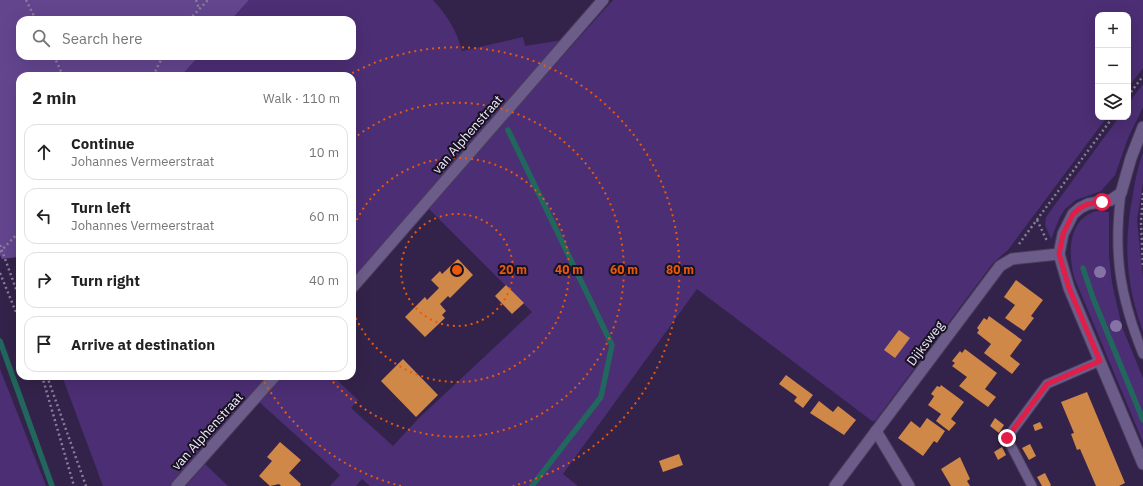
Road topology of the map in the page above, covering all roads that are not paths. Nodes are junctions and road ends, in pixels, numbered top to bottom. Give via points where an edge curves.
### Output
1 (603, 0) edge
2 (1143, 127) edge
3 (1121, 193) junction
4 (1059, 254) junction
5 (356, 283) edge
6 (1143, 354) edge
7 (1100, 361) junction
8 (271, 380) edge
9 (876, 431) junction
10 (1143, 464) edge
11 (177, 486) edge
12 (835, 486) edge
13 (909, 486) edge
14 (1032, 486) edge

1 - 5 street, van Alphenstraat
2 - 3 street
3 - 4 street via 1111,200 1088,204 1073,214 1063,234
3 - 6 lane via 1118,254 1122,292
4 - 7 street via 1069,288
4 - 9 street, Dijksweg via 1030,256 1000,266
7 - 10 street
7 - 14 lane via 1047,384 1007,438
8 - 11 street, van Alphenstraat
9 - 12 street, Dijksweg
9 - 13 street

